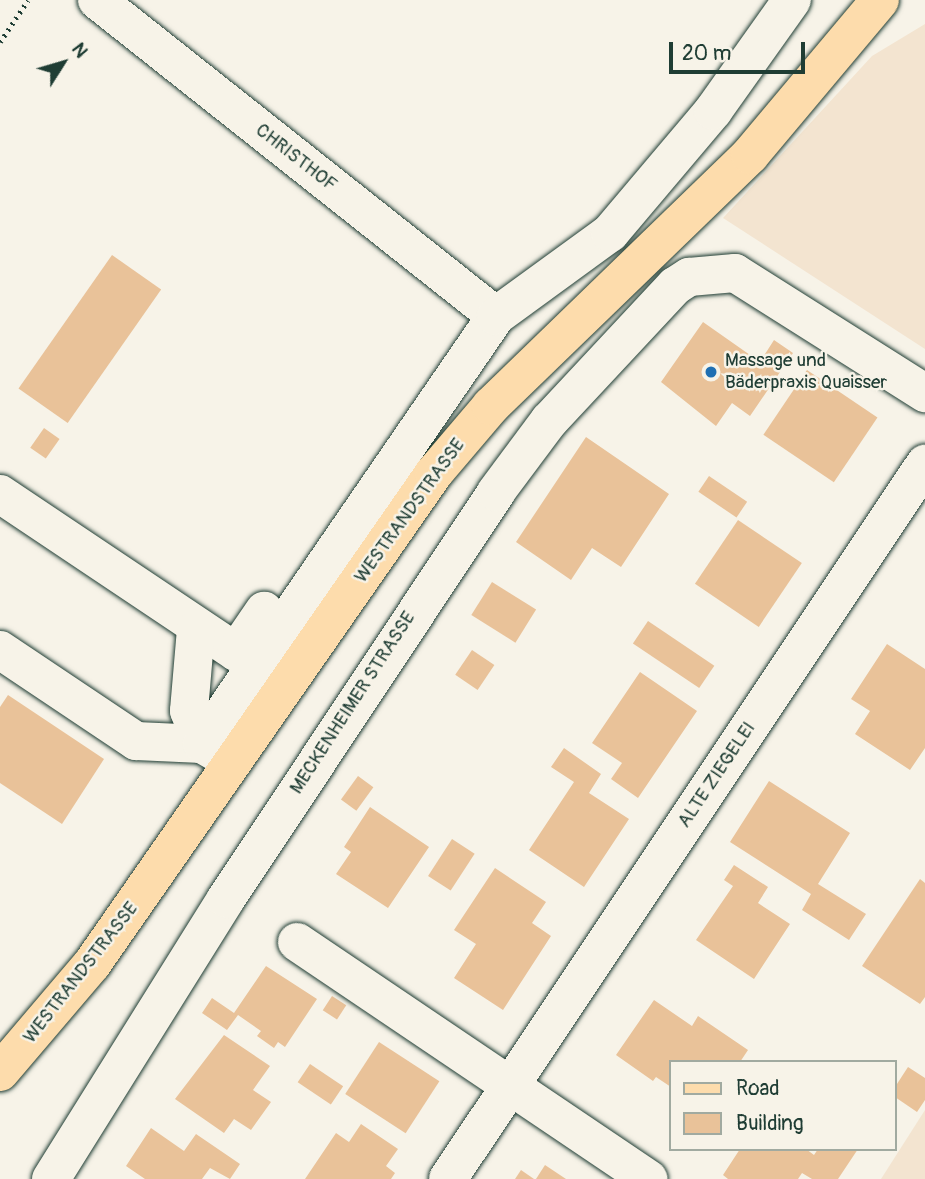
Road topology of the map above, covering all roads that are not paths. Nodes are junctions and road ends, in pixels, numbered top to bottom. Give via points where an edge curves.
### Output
1 (97, 0) edge
2 (792, 0) edge
3 (880, 0) edge
4 (496, 316) junction
5 (439, 351) dead end
6 (925, 393) edge
7 (925, 464) edge
8 (0, 494) edge
9 (196, 629) junction
10 (0, 650) edge
11 (218, 753) junction
12 (297, 942) dead end
13 (0, 1072) edge
14 (509, 1086) junction
15 (51, 1179) edge
16 (448, 1179) edge
17 (648, 1179) edge

1 - 4 street, CHRISTHOF
2 - 4 street via 713,111 610,233
3 - 11 main road, WESTRANDSTRASSE via 742,163 464,435
4 - 11 street
5 - 9 street via 236,652
6 - 15 street, MECKENHEIMER STRASSE via 735,273 708,273 675,286 549,421 496,492 226,899
7 - 14 street, ALTE ZIEGELEI
8 - 9 street
9 - 11 street via 189,711
10 - 11 street via 136,741
11 - 13 main road, WESTRANDSTRASSE via 92,964
12 - 14 street
14 - 16 street, ALTE ZIEGELEI
14 - 17 street

